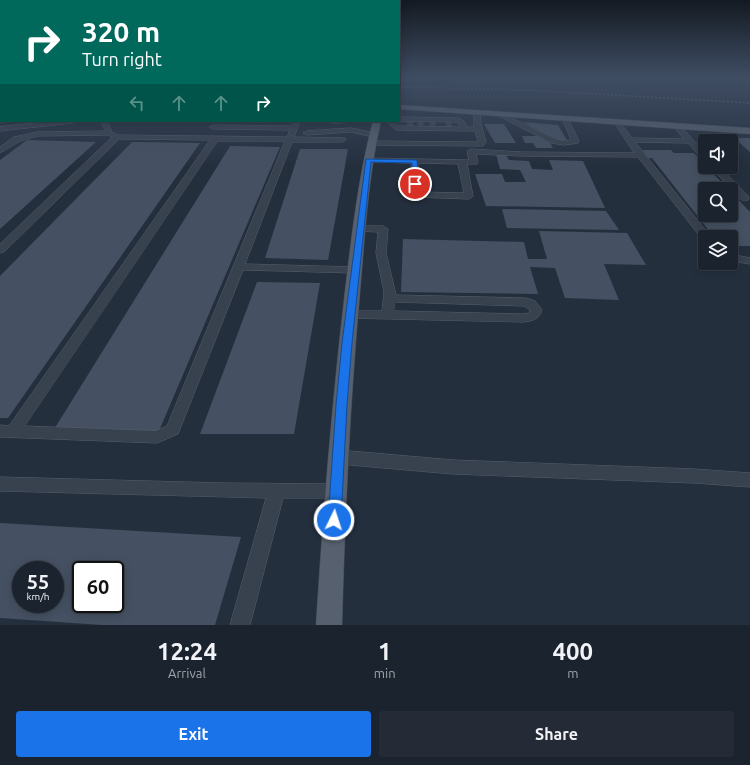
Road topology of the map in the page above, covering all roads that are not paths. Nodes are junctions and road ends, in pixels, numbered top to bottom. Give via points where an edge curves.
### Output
1 (401, 107) edge
2 (424, 109) junction
3 (477, 113) junction
4 (499, 114) junction
5 (565, 118) junction
6 (400, 119) edge
7 (64, 122) edge
8 (105, 122) edge
9 (617, 122) junction
10 (410, 123) junction
11 (215, 124) edge
12 (394, 124) edge
13 (448, 124) junction
14 (677, 126) junction
15 (0, 129) edge
16 (478, 129) junction
17 (294, 131) edge
18 (750, 131) edge
19 (374, 132) edge
20 (113, 135) junction
21 (210, 139) junction
22 (342, 140) dead end
23 (630, 140) junction
24 (690, 141) junction
25 (396, 147) junction
26 (698, 150) edge
27 (0, 151) edge
28 (472, 152) junction
29 (640, 155) junction
30 (368, 160) junction
31 (415, 162) junction
32 (462, 162) junction
33 (722, 174) edge
34 (745, 198) dead end
35 (360, 229) junction
36 (700, 230) edge
37 (0, 250) edge
38 (738, 260) edge
39 (750, 261) edge
40 (239, 267) junction
41 (355, 270) junction
42 (390, 298) junction
43 (350, 315) junction
44 (388, 315) junction
45 (6, 432) edge
46 (338, 457) junction
47 (750, 480) edge
48 (0, 484) edge
49 (276, 491) junction
50 (336, 491) junction
51 (240, 625) edge
52 (329, 625) edge

1 - 2 main road
2 - 3 main road
2 - 13 street
3 - 4 main road
3 - 16 street
4 - 5 main road
4 - 5 street via 554,141 575,141
5 - 9 main road
6 - 10 street
7 - 15 street
8 - 20 street
9 - 14 main road
9 - 23 street
10 - 12 street
10 - 13 street
11 - 17 street
11 - 21 street
12 - 19 street
12 - 25 street
13 - 16 street
14 - 18 main road
14 - 24 street
16 - 25 street via 482,142 480,144
17 - 19 street
17 - 21 street
17 - 22 street
17 - 40 street
19 - 25 street
19 - 30 main road
20 - 21 street
20 - 27 street via 37,134 17,139
20 - 37 street
21 - 45 street
23 - 24 street
23 - 29 street
24 - 26 street
25 - 28 street
28 - 29 street
28 - 32 street via 474,162
29 - 36 street
30 - 31 street
30 - 35 main road
31 - 32 street
31 - 32 street via 416,195 469,196
33 - 34 street
35 - 41 main road
35 - 42 street via 383,229 381,253
38 - 39 street
40 - 41 street
40 - 45 street via 173,430 157,437
41 - 43 main road
42 - 44 street
42 - 44 street via 522,302 531,304 536,314 523,318
43 - 44 street
43 - 46 main road
46 - 47 street via 453,467
46 - 50 main road
48 - 49 street
49 - 50 street
49 - 51 street
50 - 52 main road

